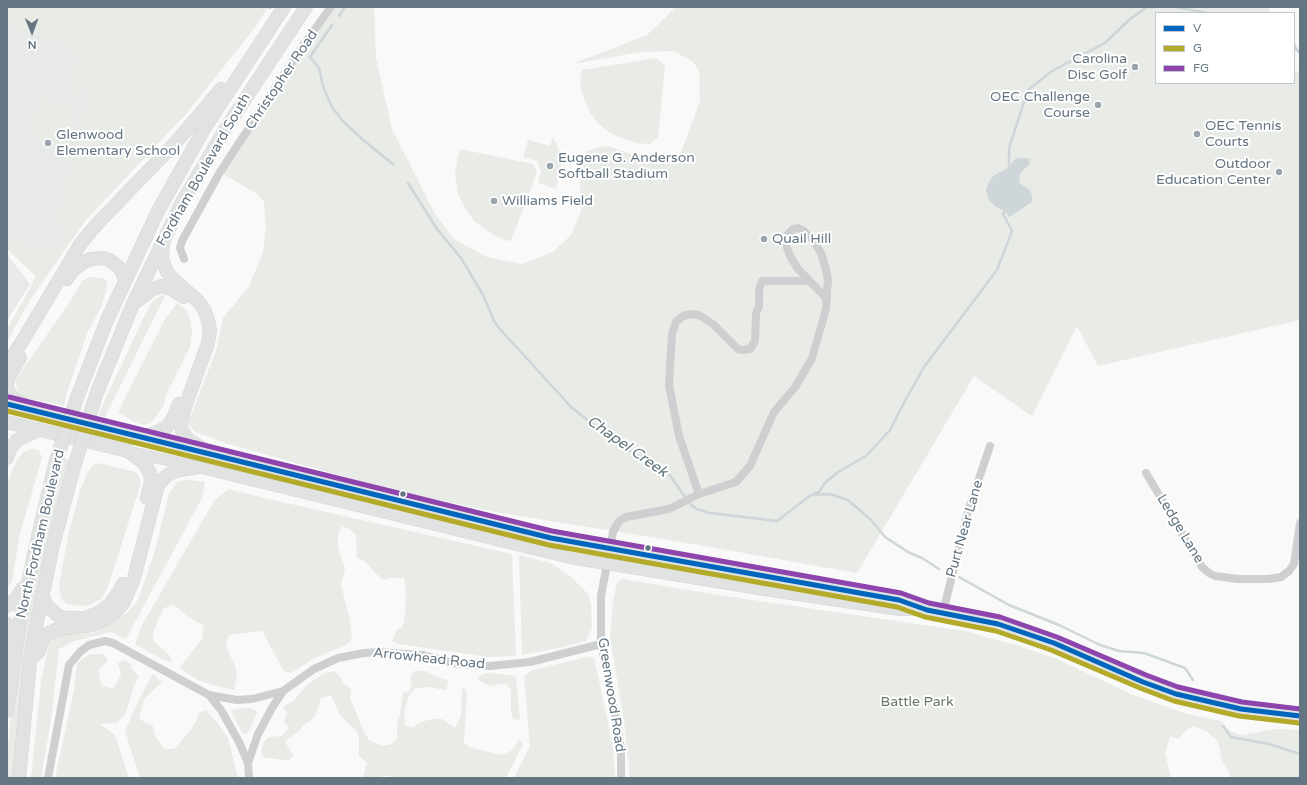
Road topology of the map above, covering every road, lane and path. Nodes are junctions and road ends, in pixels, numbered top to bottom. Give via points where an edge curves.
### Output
1 (284, 7) edge
2 (306, 7) edge
3 (331, 7) edge
4 (257, 47) junction
5 (162, 240) junction
6 (184, 258) dead end
7 (125, 280) junction
8 (808, 281) junction
9 (827, 299) junction
10 (133, 304) junction
11 (7, 364) edge
12 (7, 386) edge
13 (7, 404) edge
14 (7, 408) edge
15 (36, 412) junction
16 (7, 422) edge
17 (68, 428) joint
18 (39, 430) junction
19 (85, 431) joint
20 (137, 437) junction
21 (990, 446) dead end
22 (128, 451) junction
23 (214, 456) junction
24 (7, 458) edge
25 (198, 467) junction
26 (1146, 473) dead end
27 (699, 494) junction
28 (1300, 523) edge
29 (610, 549) junction
30 (607, 564) junction
31 (27, 584) junction
32 (42, 594) junction
33 (7, 606) edge
34 (927, 610) junction
35 (943, 612) junction
36 (7, 624) edge
37 (601, 644) junction
38 (30, 661) junction
39 (12, 670) junction
40 (283, 691) junction
41 (209, 695) junction
42 (7, 711) edge
43 (1300, 716) edge
44 (248, 763) junction
45 (19, 778) edge
46 (48, 778) edge
47 (249, 778) edge
48 (621, 778) edge

1 - 4 main road, Fordham Boulevard South
2 - 5 main road, Fordham Boulevard South via 226,128
3 - 6 street, Christopher Road via 220,172 182,241 181,253
4 - 7 main road, Fordham Boulevard South via 200,136 158,211
4 - 11 main road via 177,141 82,243
5 - 10 main road, Fordham Boulevard South
5 - 23 main road via 162,258 167,272 197,300 208,320 208,342 181,424 182,431 188,438
7 - 12 main road via 119,267 103,258 82,263 71,272 9,376
7 - 17 main road, Fordham Boulevard South, bridge via 78,395
8 - 9 street
8 - 9 street, Greenwood Road via 787,248 787,235 793,229 804,231 821,253 828,281
8 - 27 street via 762,281 756,312 755,340 750,349 738,349 714,325 699,315 683,316 676,322 672,334 669,385 679,436
9 - 27 street, Greenwood Road via 812,358 796,386 774,412 750,466 736,482
10 - 19 main road, Fordham Boulevard South, bridge via 96,395
10 - 20 main road via 155,287 168,287 194,306 200,317 202,329 200,346 172,420 161,431
12 - 15 main road via 15,399
13 - 15 main road
14 - 15 main road
15 - 20 main road
16 - 18 main road
17 - 31 main road, North Fordham Boulevard, bridge via 56,460
18 - 22 main road
18 - 24 main road via 17,440
19 - 32 main road, North Fordham Boulevard, bridge
20 - 23 main road
21 - 35 street, Purt Near Lane via 968,511
22 - 25 main road
22 - 32 main road via 145,464 150,472 150,482 119,592 104,610 92,616 76,619 55,614 47,606
23 - 29 main road via 551,538
25 - 30 main road via 570,558
25 - 38 main road via 175,471 158,485 134,578 124,602 116,612 93,625 58,629 49,633
26 - 28 street, Ledge Lane via 1202,567 1215,576 1238,579 1281,577 1294,564
27 - 29 street, Greenwood Road via 669,509 623,519 616,525
29 - 30 street, Greenwood Road
29 - 34 main road via 899,600
30 - 34 main road via 900,610
30 - 37 street, Greenwood Road via 601,596
31 - 33 main road
31 - 39 main road, North Fordham Boulevard
32 - 38 main road, North Fordham Boulevard
34 - 35 main road
35 - 43 main road via 1033,635 1176,694 1241,709
36 - 39 main road via 10,630
37 - 40 street, Arrowhead Road via 530,662 490,666 458,664 422,655 364,653 338,658 314,669
37 - 48 street, Greenwood Road via 617,723 621,750
38 - 45 main road, North Fordham Boulevard
39 - 42 main road, North Fordham Boulevard
40 - 41 street, Arrowhead Road via 237,700
40 - 44 street via 258,734
41 - 44 street via 229,723
41 - 46 street, Arrowhead Road via 113,643 89,645 69,665
44 - 47 street

